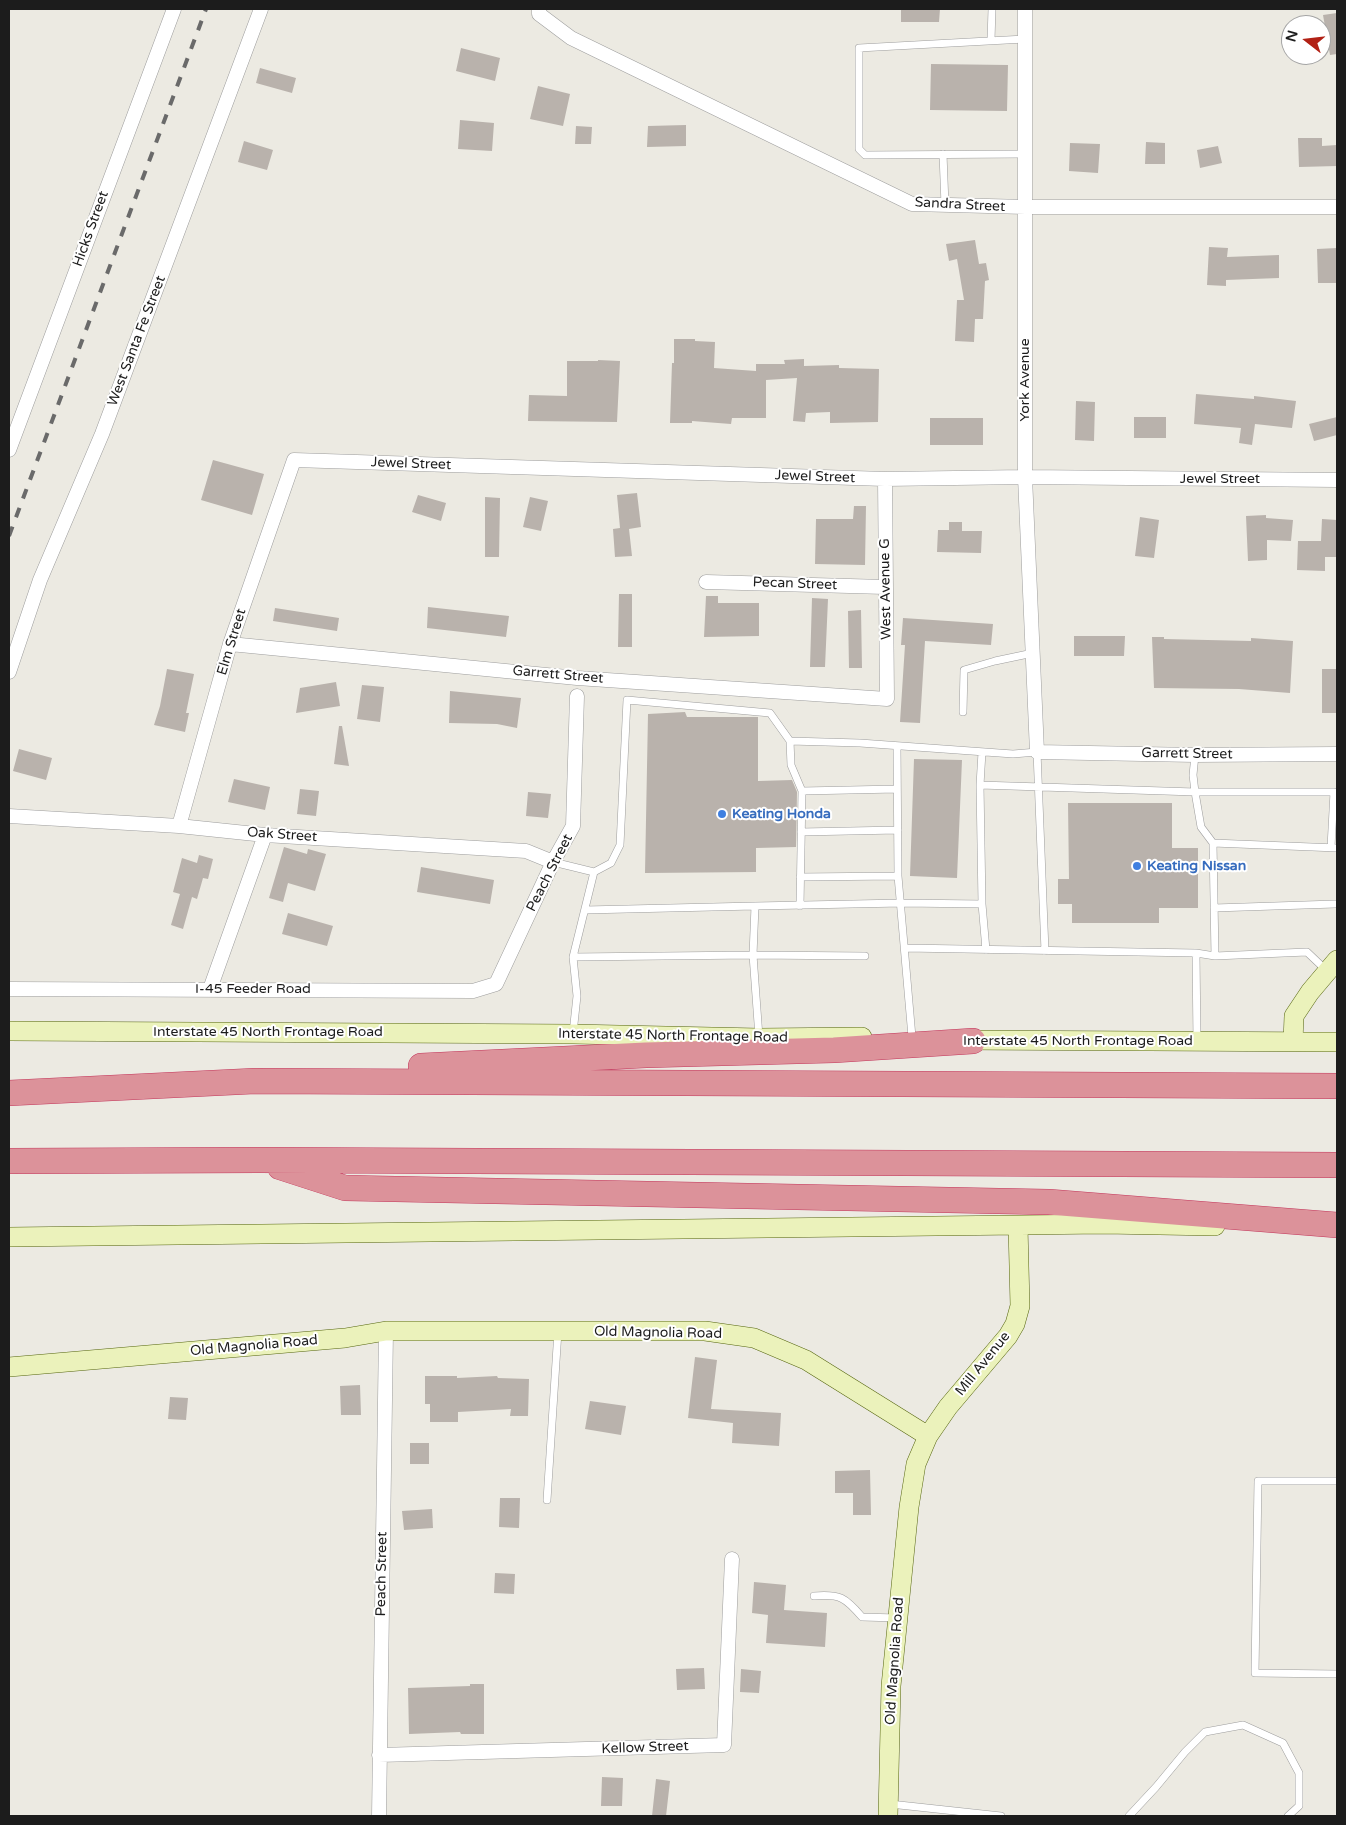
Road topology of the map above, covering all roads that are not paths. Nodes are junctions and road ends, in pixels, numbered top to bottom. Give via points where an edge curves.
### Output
1 (174, 9) edge
2 (261, 9) edge
3 (992, 9) edge
4 (1025, 9) edge
5 (539, 11) edge
6 (1025, 39) junction
7 (992, 40) junction
8 (944, 154) junction
9 (1026, 154) junction
10 (946, 205) junction
11 (1026, 208) junction
12 (1337, 208) edge
13 (9, 450) edge
14 (294, 460) joint
15 (1025, 477) junction
16 (885, 479) junction
17 (1337, 480) edge
18 (706, 582) dead end
19 (885, 587) junction
20 (230, 644) junction
21 (1033, 653) junction
22 (9, 672) edge
23 (576, 696) dead end
24 (887, 699) joint
25 (963, 712) dead end
26 (790, 741) junction
27 (897, 746) junction
28 (982, 752) junction
29 (1037, 752) junction
30 (1337, 754) edge
31 (1195, 755) junction
32 (980, 785) junction
33 (1038, 786) junction
34 (897, 789) junction
35 (802, 791) junction
36 (1194, 792) junction
37 (9, 816) edge
38 (180, 826) junction
39 (898, 830) junction
40 (801, 832) junction
41 (265, 834) junction
42 (1213, 844) junction
43 (1334, 848) edge
44 (553, 862) junction
45 (594, 872) junction
46 (898, 876) junction
47 (800, 877) junction
48 (902, 903) junction
49 (982, 904) junction
50 (1335, 904) dead end
51 (755, 906) junction
52 (800, 906) junction
53 (1214, 908) junction
54 (585, 910) junction
55 (905, 948) junction
56 (986, 950) junction
57 (1044, 951) junction
58 (1196, 954) junction
59 (753, 955) junction
60 (865, 956) dead end
61 (1215, 956) junction
62 (573, 957) junction
63 (1332, 966) edge
64 (496, 984) joint
65 (9, 989) edge
66 (210, 989) junction
67 (10, 1031) edge
68 (573, 1034) junction
69 (912, 1037) junction
70 (759, 1038) junction
71 (973, 1041) junction
72 (1197, 1041) junction
73 (1293, 1042) junction
74 (1337, 1042) edge
75 (255, 1081) junction
76 (1337, 1086) edge
77 (13, 1093) edge
78 (259, 1160) junction
79 (9, 1161) edge
80 (1337, 1165) edge
81 (1018, 1226) junction
82 (1337, 1227) edge
83 (9, 1237) edge
84 (386, 1331) junction
85 (558, 1331) junction
86 (9, 1367) edge
87 (928, 1436) junction
88 (1337, 1481) edge
89 (547, 1500) dead end
90 (732, 1559) dead end
91 (814, 1596) dead end
92 (898, 1618) junction
93 (1337, 1674) edge
94 (379, 1755) junction
95 (888, 1810) edge
96 (379, 1816) edge
97 (1001, 1816) edge
98 (1129, 1816) edge
99 (1288, 1816) edge

1 - 13 street, Hicks Street
2 - 22 street, West Santa Fe Street via 102,434 40,580
3 - 7 lane
4 - 6 street, York Avenue
5 - 10 street, Sandra Street via 571,38 912,204
6 - 7 lane
6 - 9 street, York Avenue
7 - 8 lane via 859,48 859,149 864,156
8 - 9 lane
8 - 10 lane
9 - 11 street, York Avenue
10 - 11 street, Sandra Street
11 - 12 street, Sandra Street
11 - 15 street, York Avenue
14 - 16 street, Jewel Street
14 - 20 street, Elm Street
15 - 16 street, Jewel Street
15 - 17 street, Jewel Street
15 - 21 street, York Avenue
16 - 19 street, West Avenue G
18 - 19 street, Pecan Street
19 - 24 street, West Avenue G
20 - 24 street, Garrett Street via 577,678
20 - 38 street, Elm Street
21 - 25 lane via 964,670
21 - 29 street, York Avenue
23 - 44 street, Peach Street via 573,826
26 - 27 lane
26 - 35 lane via 791,765
26 - 45 lane via 770,713 627,700 620,845 611,863
27 - 28 lane
27 - 34 lane
28 - 29 lane
28 - 32 lane
29 - 31 street, Garrett Street
29 - 33 lane
30 - 31 street, Garrett Street
31 - 36 lane
32 - 33 lane
32 - 49 lane
33 - 36 lane
33 - 57 lane
34 - 35 lane
34 - 39 lane
35 - 40 lane
36 - 42 lane via 1201,827
36 - 43 lane via 1334,792
37 - 38 street, Oak Street
38 - 41 street, Oak Street
39 - 40 lane
39 - 46 lane
40 - 47 lane
41 - 44 street, Oak Street via 526,851
41 - 66 street
42 - 43 lane
42 - 53 lane
44 - 45 lane
44 - 64 street, Peach Street
45 - 54 lane
46 - 47 lane
46 - 48 lane
47 - 52 lane
48 - 49 lane
48 - 52 lane
48 - 55 lane
49 - 56 lane
50 - 53 lane
51 - 52 lane
51 - 54 lane
51 - 59 lane
53 - 61 lane
54 - 62 lane
55 - 56 lane
55 - 69 lane
56 - 57 lane
57 - 58 lane
58 - 61 lane
58 - 72 lane
59 - 60 lane
59 - 62 lane
59 - 70 lane
61 - 63 lane via 1307,952
62 - 68 lane via 577,996
63 - 73 main road via 1294,1016
64 - 66 street, I-45 Feeder Road via 473,991
65 - 66 street, I-45 Feeder Road
67 - 68 main road, Interstate 45 North Frontage Road
68 - 70 main road, Interstate 45 North Frontage Road
69 - 70 main road, Interstate 45 North Frontage Road
69 - 71 main road, Interstate 45 North Frontage Road
71 - 72 main road, Interstate 45 North Frontage Road
71 - 75 highway via 834,1050 484,1062
72 - 73 main road, Interstate 45 North Frontage Road
73 - 74 main road, Interstate 45 North Frontage Road
75 - 76 highway
75 - 77 highway
78 - 79 highway
78 - 80 highway
78 - 82 highway via 344,1188 1049,1202
81 - 82 main road
81 - 83 main road
81 - 87 main road, Mill Avenue via 1020,1306 1015,1324
84 - 85 main road, Old Magnolia Road
84 - 86 main road, Old Magnolia Road via 345,1338
84 - 94 street, Peach Street
85 - 87 main road, Old Magnolia Road via 704,1331 754,1338 806,1360
85 - 89 lane
87 - 92 main road, Old Magnolia Road via 916,1464
88 - 93 lane via 1258,1481 1255,1673
90 - 94 street, Kellow Street via 724,1745
91 - 92 lane via 833,1594 849,1602 862,1618
92 - 95 main road, Old Magnolia Road via 891,1686
94 - 96 street, Peach Street
95 - 97 lane
98 - 99 lane via 1184,1752 1206,1732 1243,1725 1283,1742 1299,1773 1299,1806

